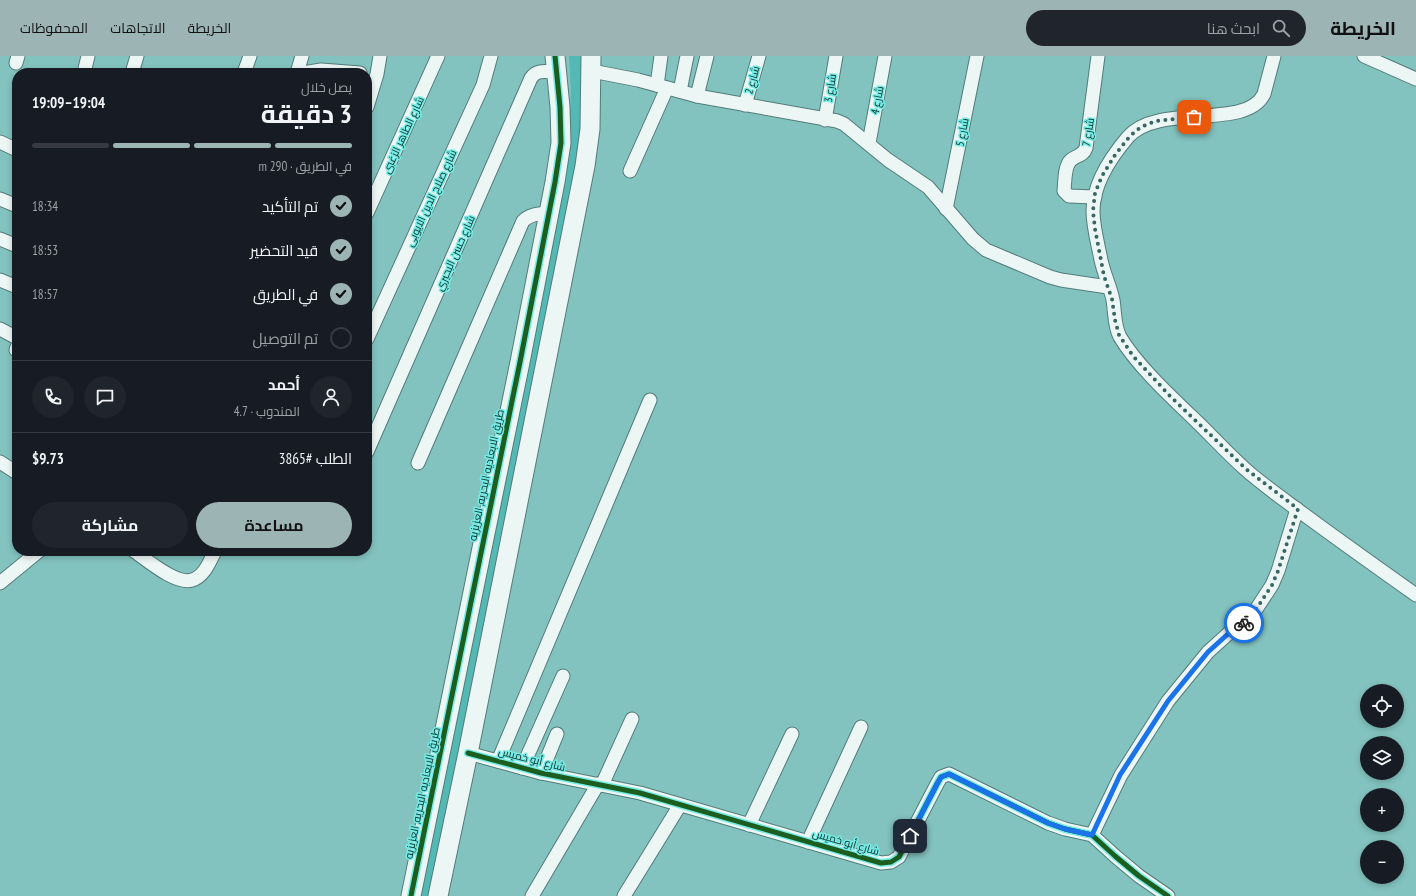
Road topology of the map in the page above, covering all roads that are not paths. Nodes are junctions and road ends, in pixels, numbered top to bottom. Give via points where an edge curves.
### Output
1 (88, 56) edge
2 (137, 56) edge
3 (250, 56) edge
4 (302, 56) edge
5 (380, 56) edge
6 (438, 56) edge
7 (491, 56) edge
8 (661, 56) edge
9 (687, 56) edge
10 (707, 56) edge
11 (759, 56) edge
12 (836, 56) edge
13 (885, 56) edge
14 (977, 56) edge
15 (1098, 56) edge
16 (1274, 56) edge
17 (1364, 56) edge
18 (555, 64) edge
19 (592, 64) edge
20 (85, 68) edge
21 (133, 68) edge
22 (246, 68) edge
23 (298, 68) edge
24 (372, 74) edge
25 (1416, 79) edge
26 (668, 88) junction
27 (697, 96) junction
28 (745, 104) junction
29 (825, 120) junction
30 (0, 142) edge
31 (869, 143) junction
32 (12, 148) edge
33 (630, 171) dead end
34 (1095, 197) junction
35 (0, 200) edge
36 (372, 202) edge
37 (12, 204) edge
38 (946, 209) junction
39 (548, 213) junction
40 (0, 239) edge
41 (12, 244) edge
42 (0, 280) edge
43 (12, 285) edge
44 (1108, 286) junction
45 (372, 327) edge
46 (0, 329) edge
47 (12, 340) edge
48 (650, 400) dead end
49 (372, 441) edge
50 (0, 462) edge
51 (418, 463) dead end
52 (12, 470) edge
53 (1298, 509) junction
54 (33, 556) edge
55 (141, 556) edge
56 (212, 556) edge
57 (0, 584) edge
58 (1416, 595) edge
59 (563, 676) dead end
60 (632, 720) dead end
61 (862, 727) dead end
62 (557, 734) dead end
63 (792, 734) dead end
64 (468, 753) junction
65 (498, 761) junction
66 (522, 768) junction
67 (541, 773) junction
68 (600, 785) junction
69 (680, 805) junction
70 (749, 825) junction
71 (1092, 835) junction
72 (808, 842) junction
73 (411, 896) edge
74 (438, 896) edge
75 (532, 896) edge
76 (624, 896) edge
77 (1168, 896) edge

1 - 20 street
2 - 21 street
3 - 22 street
4 - 23 street
5 - 24 street
6 - 36 street, شارع الطاهر الزغبى
7 - 45 street, شارع صلاح الدين الايوبى via 483,84
8 - 26 street
9 - 26 street
10 - 27 street
11 - 28 street, شارع 2
12 - 29 street, شارع 3
13 - 31 street, شارع 4
14 - 38 street, شارع 5
15 - 34 street, شارع 7 via 1086,148 1083,154 1071,160 1068,165 1064,192 1069,196
16 - 34 street via 1264,94 1255,106 1234,112 1156,121 1141,127 1115,155 1102,176
17 - 25 street
18 - 39 street, طريق الابعاديه البحريه, العزيزيه via 561,143
18 - 49 street, شارع حسن البحيري via 536,72 531,78
19 - 26 street
19 - 64 street via 590,129 585,166
26 - 27 street
26 - 33 street
27 - 28 street
28 - 29 street
29 - 31 street via 844,124
30 - 32 street
31 - 38 street via 888,160 928,186
34 - 44 street via 1095,229
35 - 37 street
38 - 44 street via 973,239 995,255 1061,280
39 - 51 street via 528,216 523,221
39 - 73 street, طريق الابعاديه البحريه, العزيزيه
40 - 41 street
42 - 43 street
44 - 53 street via 1119,335 1133,356 1170,396 1246,469
46 - 47 street
48 - 65 street
50 - 52 street
53 - 58 street
53 - 71 street via 1272,585 1246,622 1208,652 1168,701 1120,775
54 - 57 street
55 - 56 street via 160,570 182,581 193,580 202,573
59 - 66 street
60 - 68 street
61 - 72 street
62 - 67 street
63 - 70 street
64 - 65 street, شارع أبو خميس
64 - 74 street
65 - 66 street, شارع أبو خميس
66 - 67 street, شارع أبو خميس
67 - 68 street, شارع أبو خميس
68 - 69 street, شارع أبو خميس
68 - 75 street
69 - 70 street, شارع أبو خميس
69 - 76 street
70 - 72 street, شارع أبو خميس
71 - 72 street, شارع أبو خميس via 1048,823 949,774 941,777 899,857 891,862 881,863
71 - 77 street, شارع أبو خميس via 1139,876

